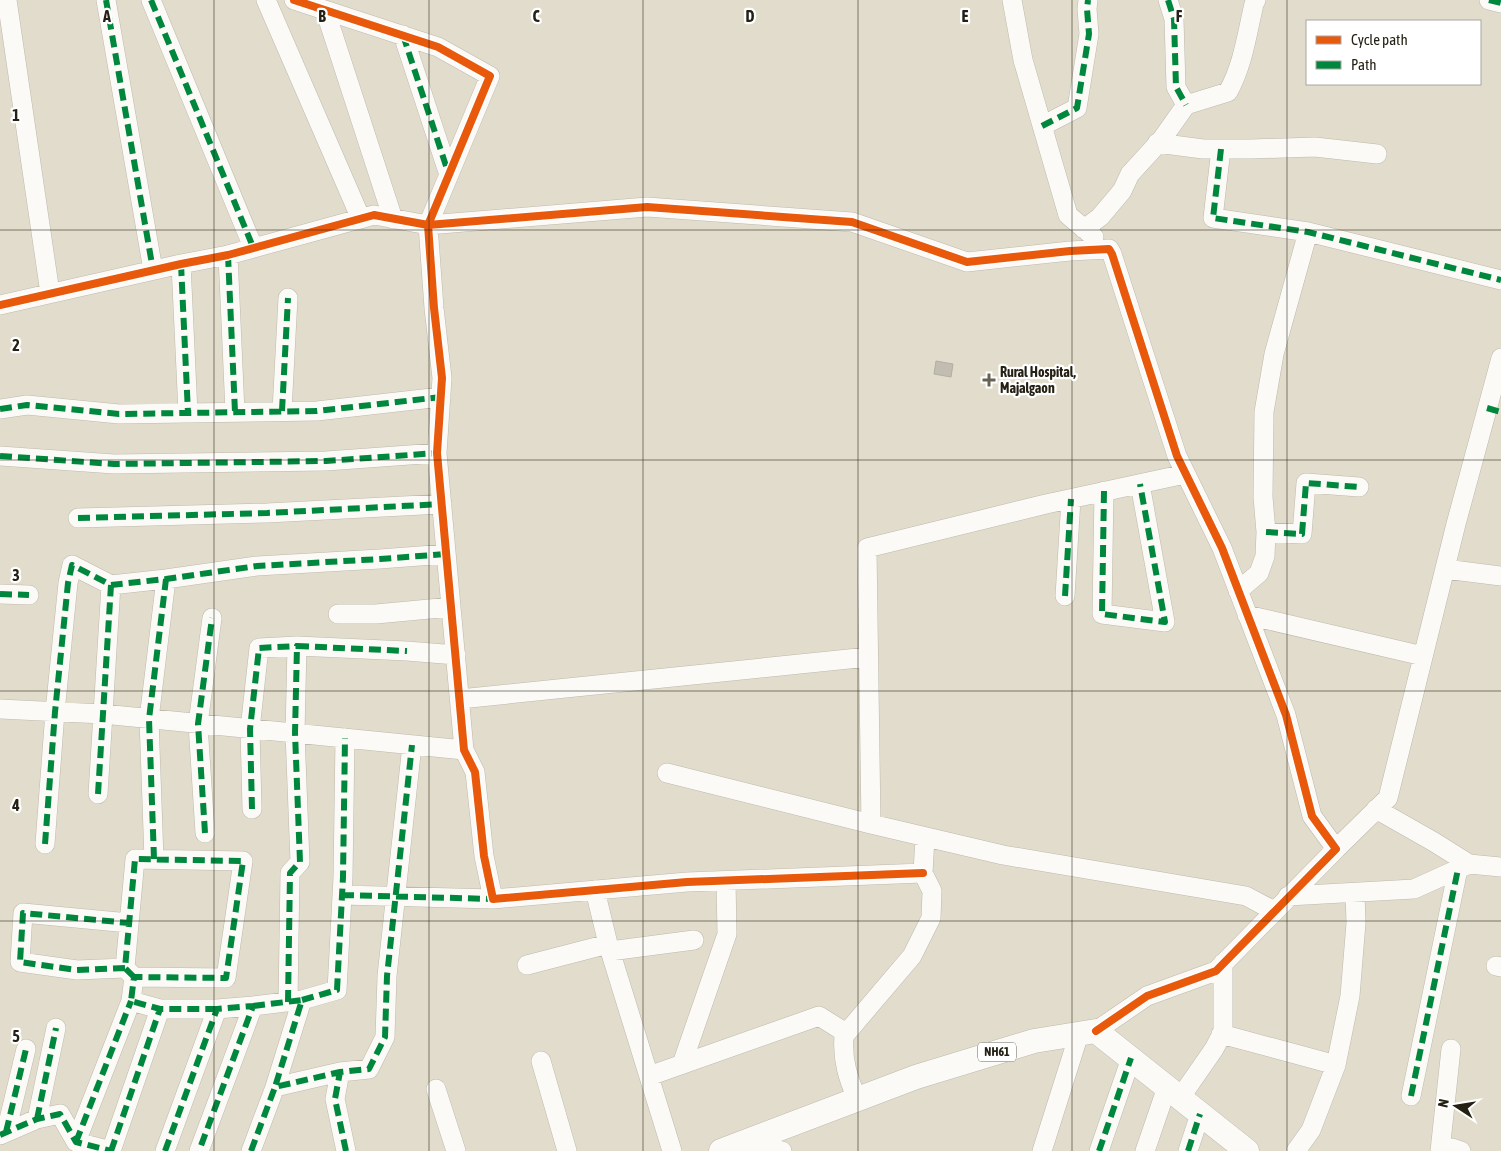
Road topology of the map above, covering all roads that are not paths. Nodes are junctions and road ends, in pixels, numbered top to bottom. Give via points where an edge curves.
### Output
1 (8, 0) edge
2 (106, 0) edge
3 (151, 0) edge
4 (266, 0) edge
5 (294, 0) edge
6 (1012, 0) edge
7 (1088, 0) edge
8 (1168, 0) edge
9 (1256, 0) edge
10 (325, 10) junction
11 (403, 35) junction
12 (1186, 105) junction
13 (1042, 126) junction
14 (1158, 143) junction
15 (1221, 149) junction
16 (1377, 154) dead end
17 (449, 175) junction
18 (361, 219) junction
19 (393, 219) junction
20 (428, 225) junction
21 (1084, 229) junction
22 (1308, 232) junction
23 (253, 247) junction
24 (1109, 249) junction
25 (228, 255) junction
26 (181, 264) junction
27 (153, 270) junction
28 (1501, 280) edge
29 (50, 294) junction
30 (288, 298) dead end
31 (0, 305) edge
32 (1501, 358) edge
33 (440, 397) junction
34 (0, 409) edge
35 (1494, 410) edge
36 (235, 412) junction
37 (282, 412) junction
38 (188, 413) junction
39 (437, 453) junction
40 (0, 456) edge
41 (1186, 474) junction
42 (1140, 484) junction
43 (1359, 487) dead end
44 (1104, 491) junction
45 (1071, 499) junction
46 (442, 504) junction
47 (78, 518) dead end
48 (1266, 532) junction
49 (446, 554) junction
50 (1445, 568) junction
51 (1501, 576) edge
52 (166, 579) junction
53 (111, 585) junction
54 (1238, 591) junction
55 (0, 594) edge
56 (29, 595) dead end
57 (1065, 596) dead end
58 (451, 607) junction
59 (338, 614) dead end
60 (1248, 615) junction
61 (212, 618) dead end
62 (297, 646) junction
63 (456, 655) junction
64 (1423, 656) junction
65 (868, 657) junction
66 (460, 699) junction
67 (0, 709) edge
68 (55, 712) junction
69 (103, 714) junction
70 (149, 719) junction
71 (198, 724) junction
72 (250, 729) junction
73 (294, 733) junction
74 (346, 738) junction
75 (412, 745) junction
76 (464, 750) junction
77 (667, 773) dead end
78 (98, 794) dead end
79 (252, 809) dead end
80 (1376, 809) junction
81 (871, 824) junction
82 (205, 833) dead end
83 (925, 837) junction
84 (45, 844) dead end
85 (1336, 849) junction
86 (154, 859) junction
87 (1464, 866) junction
88 (1501, 868) edge
89 (923, 874) junction
90 (726, 881) junction
91 (595, 890) junction
92 (1355, 893) junction
93 (342, 895) junction
94 (396, 896) junction
95 (1288, 896) junction
96 (493, 899) junction
97 (1274, 911) junction
98 (129, 924) junction
99 (694, 940) dead end
100 (609, 948) junction
101 (1223, 963) junction
102 (526, 965) dead end
103 (130, 972) junction
104 (131, 1000) junction
105 (295, 1001) junction
106 (253, 1006) junction
107 (217, 1008) junction
108 (160, 1009) junction
109 (56, 1028) dead end
110 (1087, 1032) junction
111 (846, 1033) junction
112 (1222, 1034) junction
113 (26, 1048) dead end
114 (1451, 1049) dead end
115 (1131, 1058) junction
116 (541, 1061) dead end
117 (682, 1064) junction
118 (1336, 1065) junction
119 (340, 1072) junction
120 (649, 1076) junction
121 (276, 1087) junction
122 (436, 1089) dead end
123 (1173, 1092) junction
124 (1411, 1096) dead end
125 (858, 1099) junction
126 (1200, 1114) junction
127 (37, 1119) junction
128 (3, 1134) edge
129 (76, 1142) junction
130 (1240, 1148) edge
131 (111, 1151) edge
132 (165, 1151) edge
133 (199, 1151) edge
134 (251, 1151) edge
135 (346, 1151) edge
136 (456, 1151) edge
137 (567, 1151) edge
138 (672, 1151) edge
139 (720, 1151) edge
140 (756, 1151) edge
141 (782, 1151) edge
142 (1042, 1151) edge
143 (1099, 1151) edge
144 (1145, 1151) edge
145 (1188, 1151) edge
146 (1296, 1151) edge
147 (1441, 1151) edge
148 (1461, 1151) edge

1 - 29 street
2 - 27 street
3 - 23 street
4 - 18 street
5 - 10 street
6 - 13 street
7 - 13 street via 1086,9 1090,34 1077,108
8 - 12 street via 1174,19 1176,87
9 - 12 street via 1245,48 1228,92
10 - 11 street
10 - 19 street
11 - 17 street
11 - 17 street via 438,47 490,76
12 - 14 street
13 - 21 street via 1068,215
14 - 15 street
14 - 21 street via 1130,174 1122,191 1100,217
15 - 16 street via 1315,147
15 - 22 street via 1213,218
17 - 20 street
18 - 19 street via 374,215
18 - 23 street
19 - 20 street
20 - 24 street via 648,206 852,222 967,262
20 - 33 street via 442,378
21 - 24 street
22 - 28 street
22 - 48 street via 1274,354 1264,412 1262,497
23 - 25 street
24 - 41 street via 1177,456
25 - 26 street
25 - 36 street
26 - 27 street
26 - 38 street
27 - 29 street
29 - 31 street
30 - 37 street
32 - 35 street
33 - 37 street
33 - 39 street
34 - 38 street via 27,405 119,414
35 - 50 street
36 - 37 street
36 - 38 street
39 - 40 street via 326,461 114,464
39 - 46 street
41 - 42 street
41 - 54 street via 1222,548
42 - 44 street
42 - 44 street via 1165,622 1102,614
43 - 48 street via 1306,483 1302,534
44 - 45 street
45 - 57 street
45 - 65 street via 867,548
46 - 47 street
46 - 49 street
48 - 54 street via 1265,556 1259,572
49 - 52 street via 257,566
49 - 58 street
50 - 51 street
50 - 64 street
52 - 53 street
52 - 70 street
53 - 68 street via 72,565
53 - 69 street
54 - 60 street
55 - 56 street
58 - 59 street
58 - 63 street
60 - 64 street
60 - 85 street via 1286,715 1312,816
61 - 71 street
62 - 63 street
62 - 72 street via 259,648
62 - 73 street
63 - 66 street
64 - 80 street via 1388,798
65 - 66 street
65 - 81 street
66 - 76 street
67 - 68 street
68 - 69 street
68 - 84 street
69 - 70 street
69 - 78 street
70 - 71 street
70 - 86 street
71 - 72 street
71 - 82 street
72 - 73 street
72 - 79 street
73 - 74 street
73 - 105 street via 300,862 290,873
74 - 75 street
74 - 93 street
75 - 76 street
75 - 94 street
76 - 96 street via 475,772 484,856
77 - 81 street
80 - 85 street
80 - 87 street via 1434,842
81 - 83 street
83 - 89 street
83 - 97 street via 1002,855 1246,896
85 - 95 street
86 - 98 street via 135,859
86 - 103 street via 243,862 226,978
87 - 88 street
87 - 92 street via 1414,889
87 - 124 street
89 - 90 street
89 - 111 street via 932,891 931,918 912,956
90 - 91 street
90 - 117 street via 727,934
91 - 96 street
91 - 100 street
92 - 95 street
92 - 118 street via 1350,996
93 - 94 street
93 - 105 street via 337,990
94 - 96 street
94 - 119 street via 387,976 385,1037 369,1069
95 - 97 street
97 - 101 street
98 - 103 street
98 - 103 street via 23,913 20,962 76,970
99 - 100 street
100 - 102 street
100 - 120 street
101 - 110 street via 1216,970 1147,996
101 - 112 street
103 - 104 street
104 - 108 street
104 - 129 street
105 - 106 street
105 - 121 street
106 - 107 street
106 - 133 street
107 - 108 street
107 - 132 street
108 - 131 street
109 - 127 street
110 - 115 main road
110 - 125 main road, NH61 via 1034,1041 916,1077
110 - 142 street
111 - 117 street via 819,1016
111 - 125 street via 842,1051 847,1075
112 - 118 street
112 - 123 street via 1214,1049
113 - 128 street
114 - 147 street
115 - 123 main road
115 - 143 street
116 - 137 street
117 - 120 street
118 - 146 street via 1311,1130
119 - 121 street
119 - 135 street via 336,1099
120 - 138 street
121 - 134 street
122 - 136 street
123 - 126 main road
123 - 144 street
125 - 139 main road, NH61
126 - 130 main road
126 - 145 street
127 - 128 street
127 - 129 street via 60,1114
129 - 131 street
140 - 141 street via 758,1145
147 - 148 street via 1452,1148

